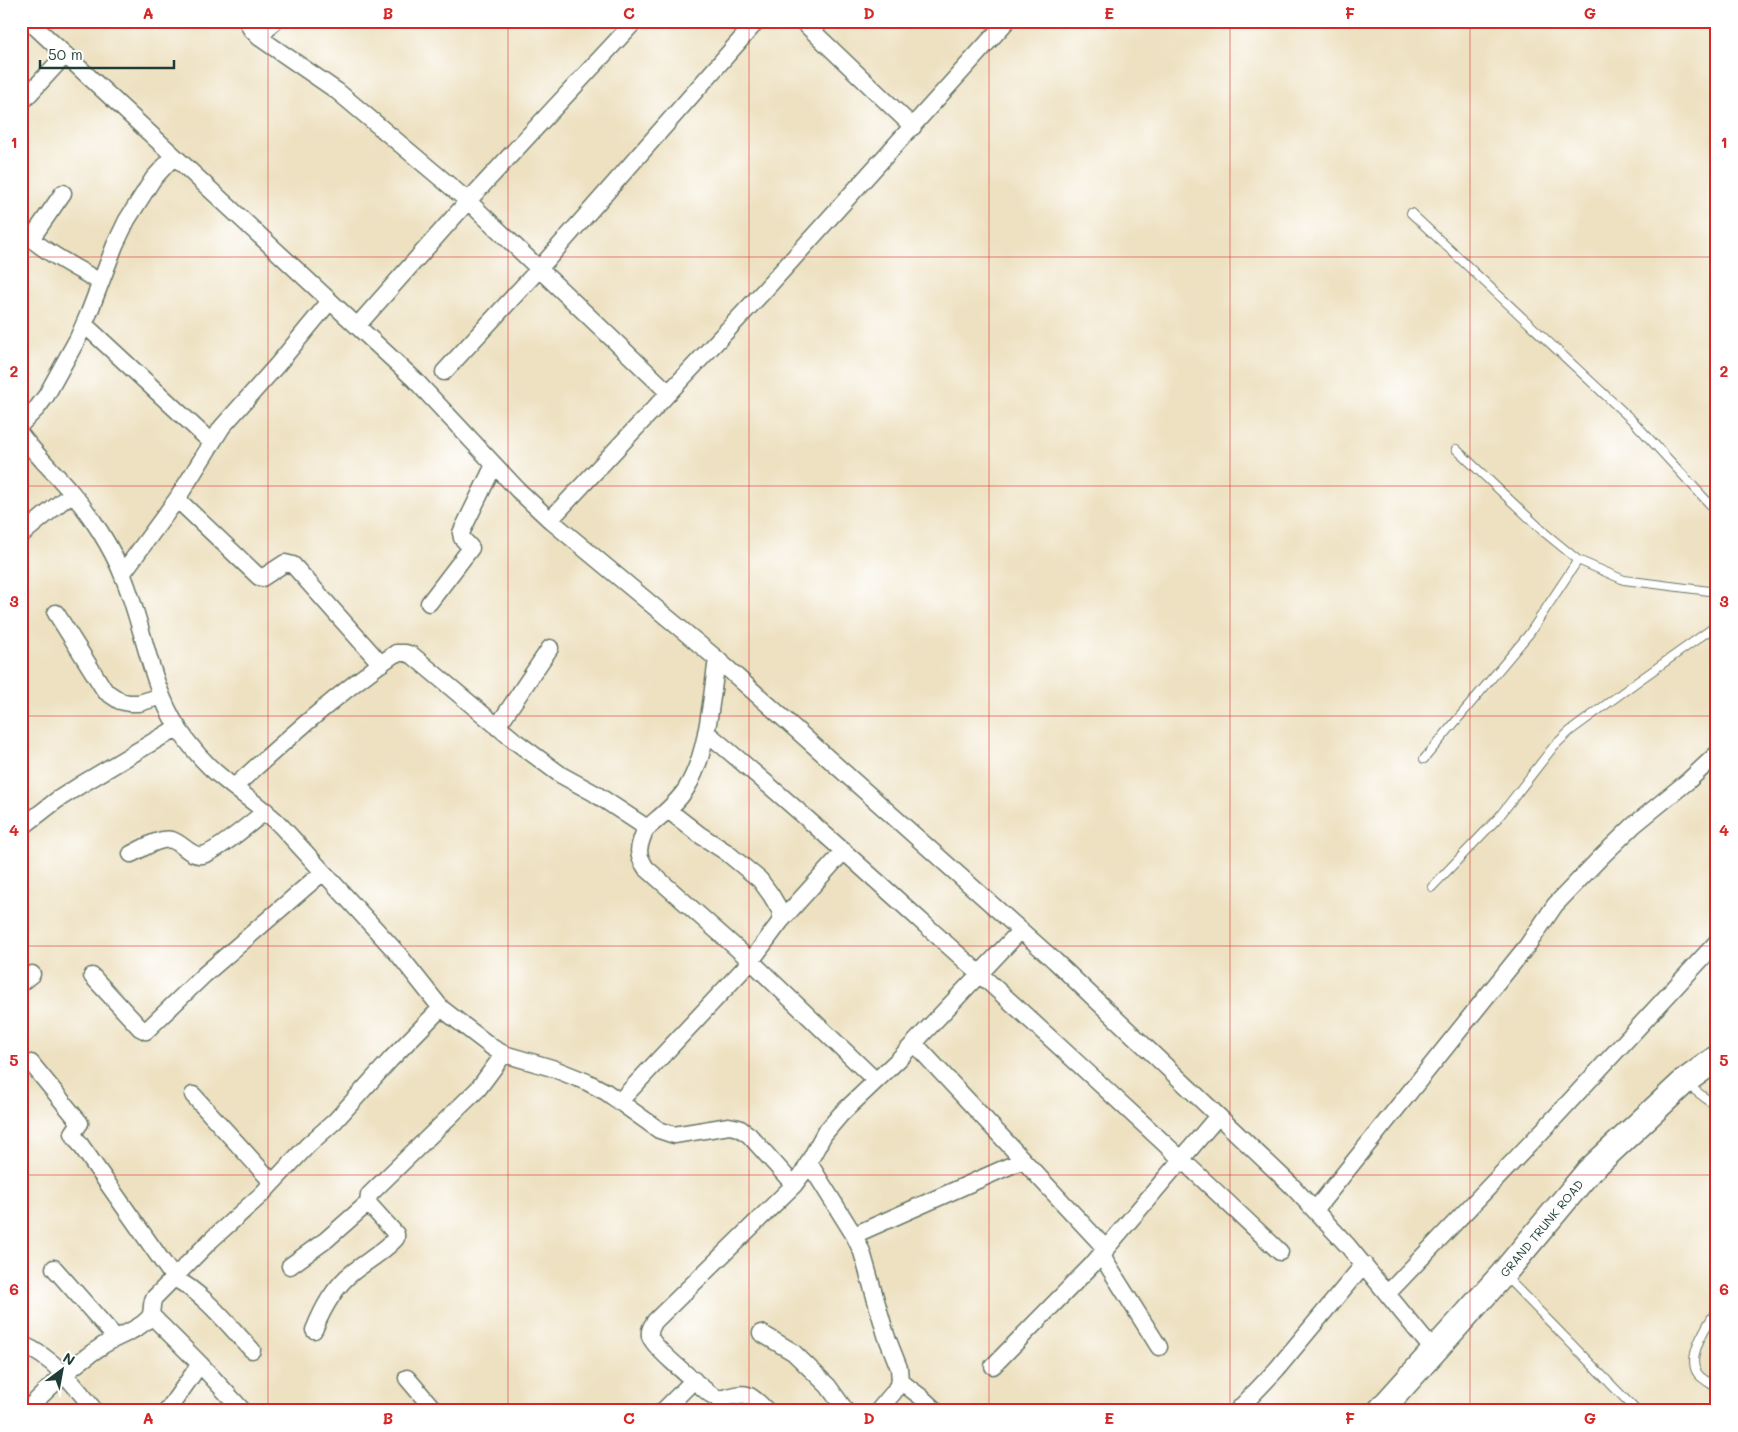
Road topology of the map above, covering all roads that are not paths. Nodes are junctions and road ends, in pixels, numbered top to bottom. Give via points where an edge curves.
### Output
1 (29, 21) edge
2 (247, 21) edge
3 (274, 21) edge
4 (635, 21) edge
5 (757, 21) edge
6 (802, 21) edge
7 (1007, 21) edge
8 (260, 38) junction
9 (65, 55) junction
10 (21, 103) edge
11 (913, 127) junction
12 (174, 156) junction
13 (63, 193) dead end
14 (468, 201) junction
15 (1411, 213) dead end
16 (25, 237) edge
17 (539, 269) junction
18 (100, 282) junction
19 (330, 301) junction
20 (84, 324) junction
21 (357, 326) junction
22 (444, 372) dead end
23 (669, 393) junction
24 (21, 424) edge
25 (21, 435) edge
26 (212, 443) junction
27 (1456, 449) dead end
28 (494, 465) junction
29 (72, 493) junction
30 (177, 500) junction
31 (1717, 512) edge
32 (550, 520) junction
33 (21, 534) edge
34 (1578, 560) junction
35 (122, 574) junction
36 (1717, 592) edge
37 (429, 603) dead end
38 (56, 613) dead end
39 (1717, 625) edge
40 (550, 648) dead end
41 (717, 659) junction
42 (381, 664) junction
43 (162, 696) junction
44 (178, 727) junction
45 (497, 727) junction
46 (706, 732) junction
47 (1717, 754) edge
48 (1424, 759) dead end
49 (234, 787) junction
50 (668, 810) junction
51 (266, 811) junction
52 (21, 828) edge
53 (645, 830) junction
54 (844, 851) junction
55 (131, 854) dead end
56 (323, 872) junction
57 (1432, 887) dead end
58 (780, 922) junction
59 (1021, 930) junction
60 (1717, 942) edge
61 (751, 961) junction
62 (980, 974) junction
63 (92, 976) dead end
64 (441, 1008) junction
65 (914, 1043) junction
66 (504, 1054) junction
67 (1717, 1058) edge
68 (31, 1063) dead end
69 (875, 1080) junction
70 (1684, 1082) junction
71 (193, 1095) dead end
72 (619, 1102) junction
73 (1717, 1107) edge
74 (1218, 1116) junction
75 (1182, 1159) junction
76 (1022, 1160) junction
77 (809, 1163) junction
78 (272, 1182) junction
79 (794, 1185) junction
80 (368, 1203) junction
81 (1315, 1210) junction
82 (854, 1235) junction
83 (1106, 1249) junction
84 (1280, 1252) dead end
85 (1364, 1264) junction
86 (290, 1266) dead end
87 (54, 1268) dead end
88 (1503, 1274) junction
89 (174, 1278) junction
90 (1388, 1294) junction
91 (1717, 1310) edge
92 (151, 1315) junction
93 (314, 1330) dead end
94 (761, 1333) dead end
95 (115, 1337) junction
96 (21, 1344) edge
97 (1159, 1347) dead end
98 (252, 1350) dead end
99 (1433, 1350) junction
100 (200, 1364) junction
101 (993, 1366) dead end
102 (66, 1374) junction
103 (407, 1378) dead end
104 (694, 1380) junction
105 (900, 1381) junction
106 (1717, 1388) edge
107 (26, 1411) edge
108 (95, 1411) edge
109 (167, 1411) edge
110 (243, 1411) edge
111 (434, 1411) edge
112 (663, 1411) edge
113 (767, 1411) edge
114 (846, 1411) edge
115 (878, 1411) edge
116 (936, 1411) edge
117 (1237, 1411) edge
118 (1380, 1411) edge
119 (1636, 1411) edge

1 - 9 street
2 - 8 street
3 - 8 street
4 - 14 street
5 - 17 street
6 - 11 street
7 - 11 street
8 - 14 street via 337,91
9 - 10 street
9 - 12 street
11 - 23 street
12 - 18 street via 153,179 127,220
12 - 19 street
13 - 16 street
14 - 17 street
14 - 21 street
15 - 31 lane via 1634,422
16 - 18 street
17 - 22 street
17 - 23 street
18 - 20 street
19 - 21 street
19 - 26 street via 222,427
20 - 24 street via 46,396
20 - 26 street
21 - 28 street via 415,380
23 - 32 street
25 - 29 street
26 - 30 street
27 - 34 lane
28 - 32 street
28 - 37 street via 461,533 471,548
29 - 33 street
29 - 35 street via 91,519
30 - 35 street
30 - 42 street via 259,577 285,563 293,565
32 - 41 street
34 - 36 lane via 1624,580
34 - 48 lane via 1529,634
35 - 43 street
38 - 43 street via 105,691 129,703
39 - 57 lane via 1570,731 1554,746 1498,818
40 - 45 street
41 - 46 street
41 - 59 street
42 - 45 street via 396,653 412,655
42 - 49 street via 339,694
43 - 44 street
44 - 49 street via 213,770
44 - 52 street via 57,800
45 - 53 street via 561,775 634,819
46 - 50 street via 702,754 686,790
46 - 54 street
47 - 81 street via 1634,825 1555,905 1527,946
49 - 51 street
50 - 53 street
50 - 58 street via 760,880 781,912
51 - 55 street via 204,855 194,855 171,840 159,841
51 - 56 street
53 - 61 street via 638,850 646,868
54 - 58 street
54 - 62 street
56 - 63 street via 204,975 146,1032
56 - 64 street via 399,955
58 - 61 street
59 - 62 street
59 - 74 street
60 - 90 street
61 - 69 street
61 - 72 street
62 - 65 street
62 - 75 street
64 - 66 street
64 - 78 street via 346,1111
65 - 69 street
65 - 76 street
66 - 72 street via 587,1082
66 - 80 street via 478,1089 369,1195
67 - 70 main road, GRAND TRUNK ROAD
68 - 89 street via 80,1123 73,1133 75,1137
69 - 77 street via 824,1134
70 - 73 lane
70 - 88 main road, GRAND TRUNK ROAD via 1589,1171
71 - 78 street
72 - 79 street via 659,1130 674,1135 729,1126 739,1128
74 - 75 street
74 - 81 street
75 - 83 street
75 - 84 street
76 - 82 street
76 - 83 street
77 - 79 street
77 - 82 street
78 - 89 street
79 - 104 street via 650,1329 650,1338
80 - 86 street
80 - 93 street via 396,1238 339,1286 328,1300
81 - 85 street
82 - 105 street via 899,1368
83 - 97 street via 1103,1258
83 - 101 street
85 - 90 street
85 - 117 street via 1276,1370
87 - 95 street
88 - 99 main road, GRAND TRUNK ROAD
88 - 119 lane
89 - 92 street via 154,1298
89 - 98 street via 200,1295
90 - 99 street
91 - 106 lane via 1703,1332 1694,1363 1698,1374
92 - 95 street via 143,1324
92 - 100 street
94 - 114 street via 793,1352 828,1386
95 - 102 street
96 - 102 street
99 - 118 main road, GRAND TRUNK ROAD
100 - 109 street
100 - 110 street
102 - 107 street
102 - 108 street
103 - 111 street
104 - 112 street
104 - 113 street via 719,1399 744,1393
105 - 115 street
105 - 116 street

